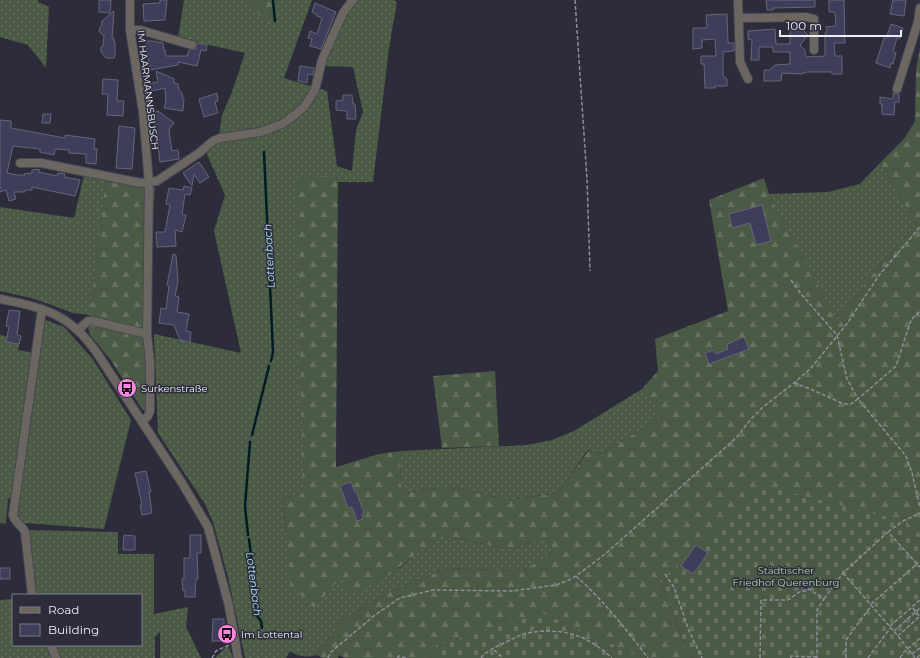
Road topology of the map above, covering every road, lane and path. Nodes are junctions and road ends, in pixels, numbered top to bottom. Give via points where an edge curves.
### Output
1 (130, 0) edge
2 (353, 0) edge
3 (575, 0) edge
4 (738, 0) edge
5 (920, 8) edge
6 (739, 18) junction
7 (130, 30) junction
8 (192, 45) dead end
9 (814, 50) dead end
10 (748, 79) dead end
11 (897, 89) dead end
12 (20, 163) dead end
13 (149, 183) junction
14 (920, 227) edge
15 (590, 271) dead end
16 (791, 280) dead end
17 (0, 299) edge
18 (42, 309) junction
19 (920, 311) edge
20 (78, 330) junction
21 (147, 334) junction
22 (837, 335) junction
23 (794, 383) junction
24 (858, 399) junction
25 (142, 422) junction
26 (920, 508) edge
27 (920, 513) edge
28 (888, 532) junction
29 (918, 563) junction
30 (920, 567) edge
31 (843, 573) junction
32 (665, 574) dead end
33 (576, 576) junction
34 (32, 594) edge
35 (824, 599) junction
36 (920, 600) edge
37 (871, 605) junction
38 (912, 607) junction
39 (920, 608) edge
40 (916, 612) junction
41 (920, 616) edge
42 (890, 627) junction
43 (894, 631) junction
44 (898, 636) junction
45 (920, 638) edge
46 (236, 642) junction
47 (51, 646) edge
48 (908, 648) junction
49 (920, 648) edge
50 (493, 649) junction
51 (912, 654) junction
52 (920, 655) edge
53 (56, 658) edge
54 (212, 658) edge
55 (238, 658) edge
56 (328, 658) edge
57 (397, 658) edge
58 (406, 658) edge
59 (481, 658) edge
60 (503, 658) edge
61 (612, 658) edge
62 (648, 658) edge
63 (702, 658) edge
64 (760, 658) edge
65 (791, 658) edge
66 (816, 658) edge
67 (846, 658) edge
68 (868, 658) edge
69 (900, 658) edge
70 (916, 658) edge

1 - 7 street, IM HAARMANNSBUSCH
2 - 13 street via 343,13 322,60 315,90 296,114 282,124 261,132 213,141 181,166
3 - 15 path via 587,179
4 - 6 street
5 - 11 street
6 - 9 street via 814,19
6 - 10 street via 740,62
7 - 8 street via 140,30
7 - 13 street, IM HAARMANNSBUSCH via 143,112
12 - 13 street via 41,163
13 - 21 street, IM HAARMANNSBUSCH
14 - 22 path via 880,274
16 - 22 path
17 - 18 street
18 - 20 street via 65,320
18 - 34 street via 13,515 14,521 25,532
19 - 24 path via 911,320 896,366
20 - 21 street via 88,321 93,321
20 - 25 street via 98,353
21 - 25 street, IM HAARMANNSBUSCH via 150,411
22 - 23 path via 811,368
22 - 24 path via 847,379
23 - 24 path via 844,404 851,404
23 - 33 path via 763,407 736,438 604,555
24 - 26 path via 906,456
25 - 46 street via 208,527 226,592
27 - 28 path
28 - 29 path
28 - 31 path
29 - 30 path
29 - 37 path
31 - 35 path
31 - 37 path
32 - 63 path via 674,587 689,631
33 - 56 path via 556,585 512,591 433,590 400,598 369,620 331,652
33 - 62 path via 596,593 618,618
35 - 64 path via 809,589 788,600 761,600
35 - 66 path via 817,610
36 - 38 path
37 - 42 path
37 - 67 path via 846,640
38 - 40 path
38 - 42 path
39 - 40 path
40 - 41 path
40 - 43 path
41 - 44 path
42 - 43 path
42 - 68 path
43 - 44 path
44 - 48 path
45 - 48 path
46 - 54 path via 216,651
46 - 55 street
47 - 53 street
48 - 51 path
48 - 69 path
49 - 51 path
50 - 59 path
50 - 60 path
50 - 61 path via 524,634 543,631 586,639
51 - 70 path
52 - 70 path
57 - 58 path
65 - 66 path

